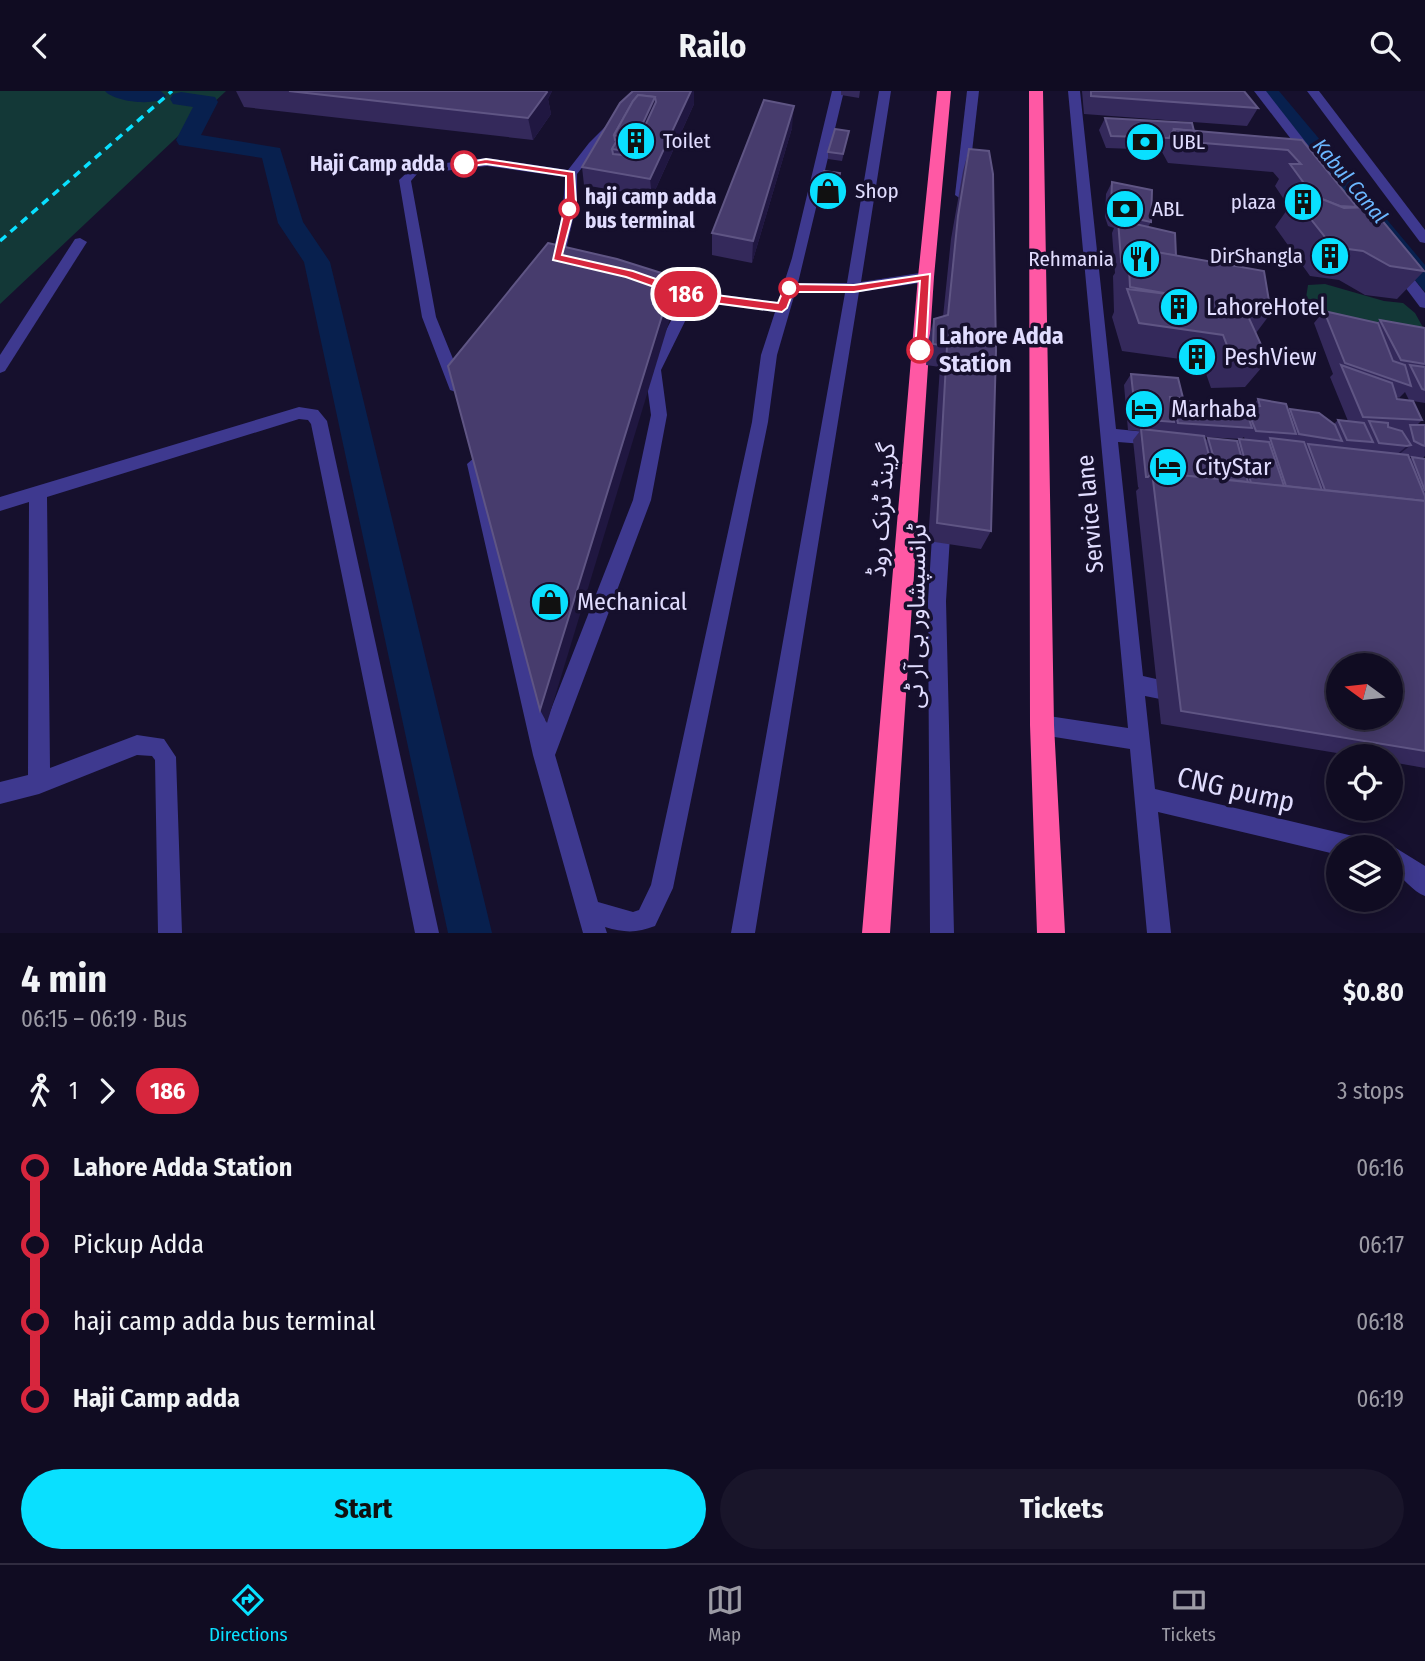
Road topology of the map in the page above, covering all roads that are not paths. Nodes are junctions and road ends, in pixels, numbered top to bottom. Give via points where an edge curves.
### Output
1 (647, 91) edge
2 (838, 91) edge
3 (885, 91) edge
4 (944, 91) edge
5 (973, 91) edge
6 (1036, 91) edge
7 (1074, 91) edge
8 (1259, 91) edge
9 (1312, 91) edge
10 (1323, 172) edge
11 (571, 174) junction
12 (960, 212) edge
13 (1425, 239) edge
14 (80, 242) dead end
15 (1386, 253) edge
16 (546, 276) edge
17 (926, 277) junction
18 (641, 278) edge
19 (789, 288) junction
20 (854, 288) junction
21 (691, 296) junction
22 (1425, 303) edge
23 (782, 308) junction
24 (0, 367) edge
25 (460, 389) edge
26 (1107, 434) junction
27 (1176, 441) edge
28 (472, 453) edge
29 (38, 495) junction
30 (944, 499) edge
31 (0, 504) edge
32 (1132, 684) junction
33 (1199, 696) edge
34 (1042, 725) junction
35 (1139, 740) junction
36 (544, 755) junction
37 (38, 783) junction
38 (0, 793) edge
39 (1146, 798) junction
40 (1326, 841) edge
41 (1403, 864) edge
42 (1425, 885) edge
43 (589, 911) junction
44 (170, 933) edge
45 (427, 933) edge
46 (595, 933) edge
47 (743, 933) edge
48 (876, 933) edge
49 (942, 933) edge
50 (1051, 933) edge
51 (1159, 933) edge

1 - 11 street
2 - 19 street
3 - 20 street
4 - 17 highway, گرینڈ ٹرنک روڈ
5 - 12 street
6 - 34 highway
7 - 26 street, Service lane
8 - 10 street
9 - 13 street
11 - 16 street via 563,259
11 - 25 street via 486,162 412,171 405,180 429,317
14 - 24 street
15 - 22 street
17 - 20 street
17 - 48 highway, گرینڈ ٹرنک روڈ
18 - 21 street
19 - 20 street
19 - 23 street
20 - 47 street
21 - 23 street
21 - 36 street via 653,370 659,415 642,500
23 - 43 street via 662,887 647,918 633,925
26 - 27 street
26 - 32 street, Service lane
28 - 36 street
29 - 31 street
29 - 37 street
29 - 45 street via 299,413 312,414 319,421
30 - 49 street, ٹرانسپشاور بی آر ٹی via 937,601
32 - 33 street
32 - 35 street, Service lane
34 - 35 street
34 - 50 highway
35 - 39 street, Service lane
36 - 43 street
37 - 38 street
37 - 44 street via 137,745 157,746 165,757
39 - 40 street, CNG pump
39 - 51 street, Service lane
41 - 42 street
43 - 46 street

